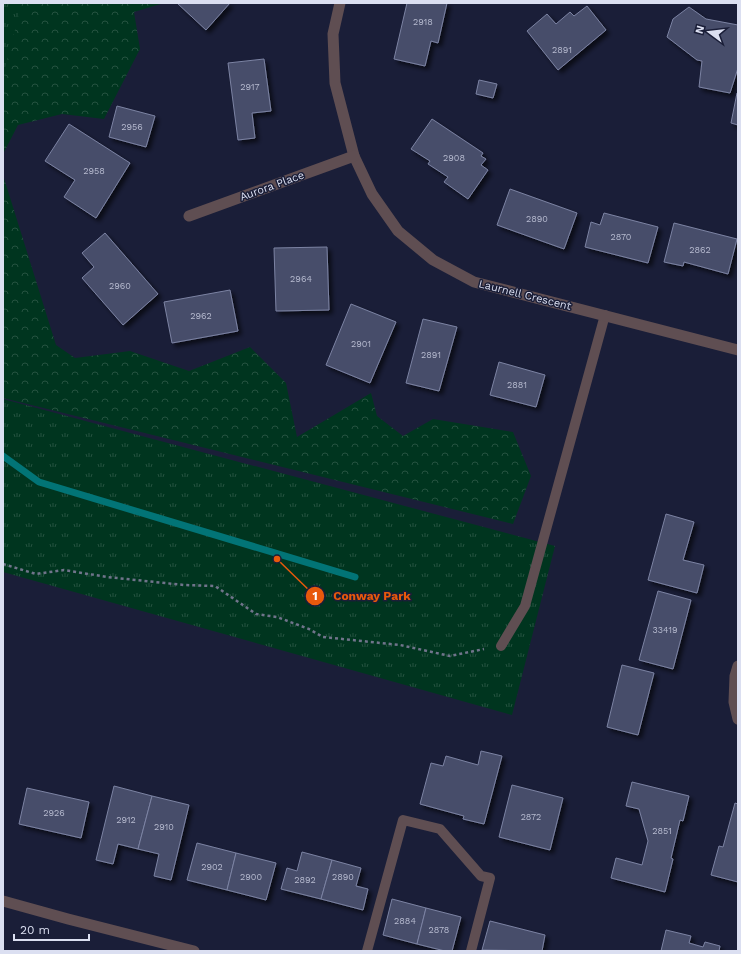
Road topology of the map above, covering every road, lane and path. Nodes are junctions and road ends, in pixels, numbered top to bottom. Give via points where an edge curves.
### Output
1 (340, 3) edge
2 (354, 156) junction
3 (189, 216) dead end
4 (605, 315) junction
5 (738, 350) edge
6 (3, 564) edge
7 (501, 646) joint
8 (738, 666) edge
9 (738, 719) edge
10 (3, 901) edge
11 (194, 951) edge
12 (368, 951) edge
13 (471, 951) edge

1 - 2 street, Laurnell Crescent via 333,34 335,83
2 - 3 street, Aurora Place
2 - 4 street, Laurnell Crescent via 372,194 398,231 433,260 474,282
4 - 5 street, Laurnell Crescent
4 - 7 lane via 525,606
6 - 7 path via 36,574 64,570 107,577 215,586 256,614 277,617 323,637 400,645 450,656
8 - 9 street via 734,702
10 - 11 street
12 - 13 lane via 402,820 440,829 481,876 490,878

